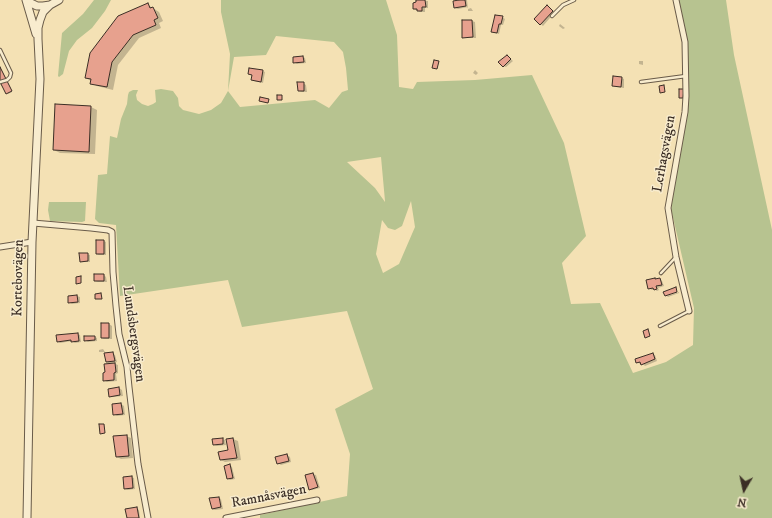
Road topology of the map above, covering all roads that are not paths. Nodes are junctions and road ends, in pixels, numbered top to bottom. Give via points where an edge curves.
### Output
1 (26, 0) edge
2 (59, 0) edge
3 (574, 0) edge
4 (676, 0) edge
5 (50, 5) junction
6 (552, 16) dead end
7 (38, 39) junction
8 (0, 52) edge
9 (686, 76) junction
10 (0, 82) edge
11 (641, 82) dead end
12 (33, 223) junction
13 (32, 242) junction
14 (0, 248) edge
15 (676, 257) junction
16 (661, 273) dead end
17 (689, 311) joint
18 (660, 326) dead end
19 (317, 500) dead end
20 (27, 518) edge
21 (148, 518) edge
22 (226, 518) edge

1 - 5 street via 37,6
1 - 7 street, Kortebovägen
2 - 5 street
3 - 6 lane
4 - 9 street, Lerhagsvägen via 685,42
5 - 7 street, Kortebovägen via 40,20
7 - 12 street, Kortebovägen via 40,79
8 - 10 lane via 11,73 7,80
9 - 11 lane
9 - 15 street, Lerhagsvägen via 685,112 668,208
12 - 13 street, Kortebovägen
12 - 21 street, Lundsbergsvägen via 112,232 116,313 127,367 138,464
13 - 14 street
13 - 20 street, Kortebovägen
15 - 16 lane
15 - 17 street, Lerhagsvägen
17 - 18 lane
19 - 22 street, Ramnåsvägen

